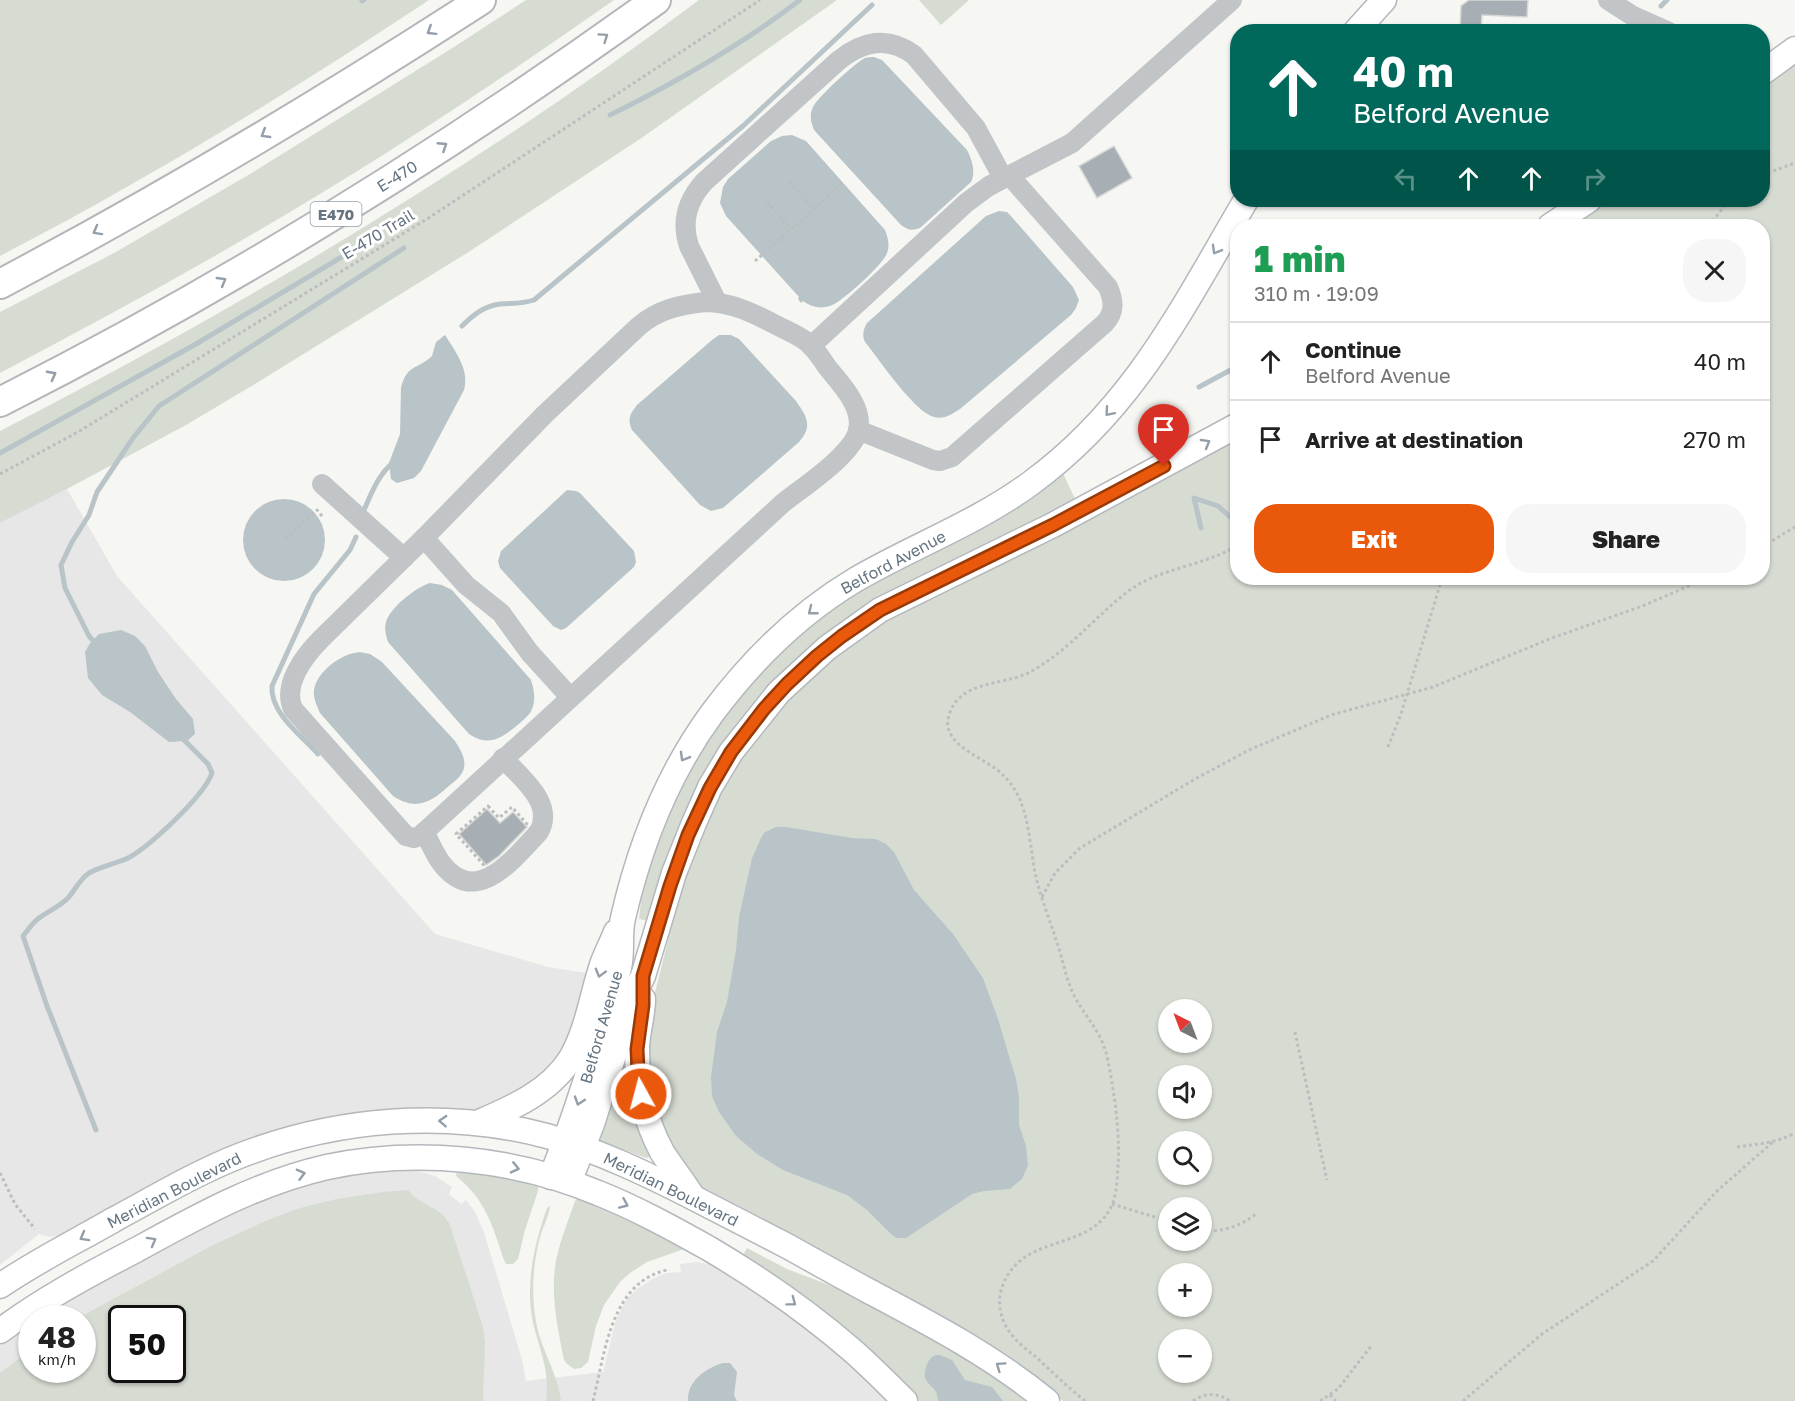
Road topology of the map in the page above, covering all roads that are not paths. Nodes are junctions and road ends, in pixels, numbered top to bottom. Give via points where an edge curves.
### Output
1 (481, 0) edge
2 (656, 0) edge
3 (1232, 0) edge
4 (1384, 0) edge
5 (1608, 0) edge
6 (1362, 24) edge
7 (1651, 24) edge
8 (1795, 49) edge
9 (1770, 68) edge
10 (1006, 177) junction
11 (1579, 207) edge
12 (1561, 219) edge
13 (1230, 227) edge
14 (0, 284) edge
15 (717, 302) junction
16 (811, 346) junction
17 (0, 402) edge
18 (1230, 429) edge
19 (858, 430) junction
20 (322, 484) dead end
21 (424, 538) junction
22 (404, 558) junction
23 (570, 697) junction
24 (503, 759) junction
25 (424, 832) junction
26 (622, 919) junction
27 (643, 976) junction
28 (475, 1124) junction
29 (574, 1146) junction
30 (560, 1179) junction
31 (695, 1199) junction
32 (0, 1286) edge
33 (0, 1331) edge
34 (905, 1401) edge
35 (1047, 1401) edge

1 -> 14 highway via 154,200
17 -> 2 highway, E-470 / E470 via 314,227 470,129
3 - 10 street via 1072,143
4 - 6 main road
5 - 7 street
8 - 9 main road
10 - 15 street via 976,129 914,56 888,44 864,45 838,61 704,182 691,199 686,237
10 - 16 street via 966,203
10 - 19 street via 1108,287 1113,299 1110,317 952,457 933,460
11 - 12 main road
13 -> 26 main road, Belford Avenue via 1156,351 1085,437 1039,477 995,507 838,591 786,632 746,671 697,735 666,792 646,837
15 - 16 street via 759,316
15 - 21 street via 689,304 649,318 545,414
16 - 19 street via 852,401 859,418
27 -> 18 main road, Belford Avenue via 678,861 710,788 744,734 803,668 880,610 1053,525
19 - 23 street via 845,453 783,503
20 - 22 street
21 - 22 street
21 - 23 street via 466,585 501,614
22 - 25 street via 310,651 292,682 290,702 406,836 414,838
23 - 24 street
24 - 25 street
24 - 25 street via 537,797 544,817 539,832 507,865 486,879 458,879 441,863
26 -> 28 main road via 603,962 582,1033 567,1064 529,1098
26 -> 29 main road, Belford Avenue via 619,969
27 - 29 main road, Belford Avenue
27 - 31 main road via 637,1049 643,1101 663,1153
28 - 29 main road, Meridian Boulevard via 515,1129
28 -> 32 main road, Meridian Boulevard via 370,1123 319,1132 248,1152 158,1196
29 - 30 main road, Belford Avenue
29 - 31 main road, Meridian Boulevard via 635,1168
33 -> 30 main road, Meridian Boulevard via 57,1292 185,1223 246,1192 294,1176 358,1162 419,1158 485,1162
30 -> 34 main road, Meridian Boulevard via 655,1218 760,1280 841,1341
35 -> 31 main road, Meridian Boulevard via 952,1335

